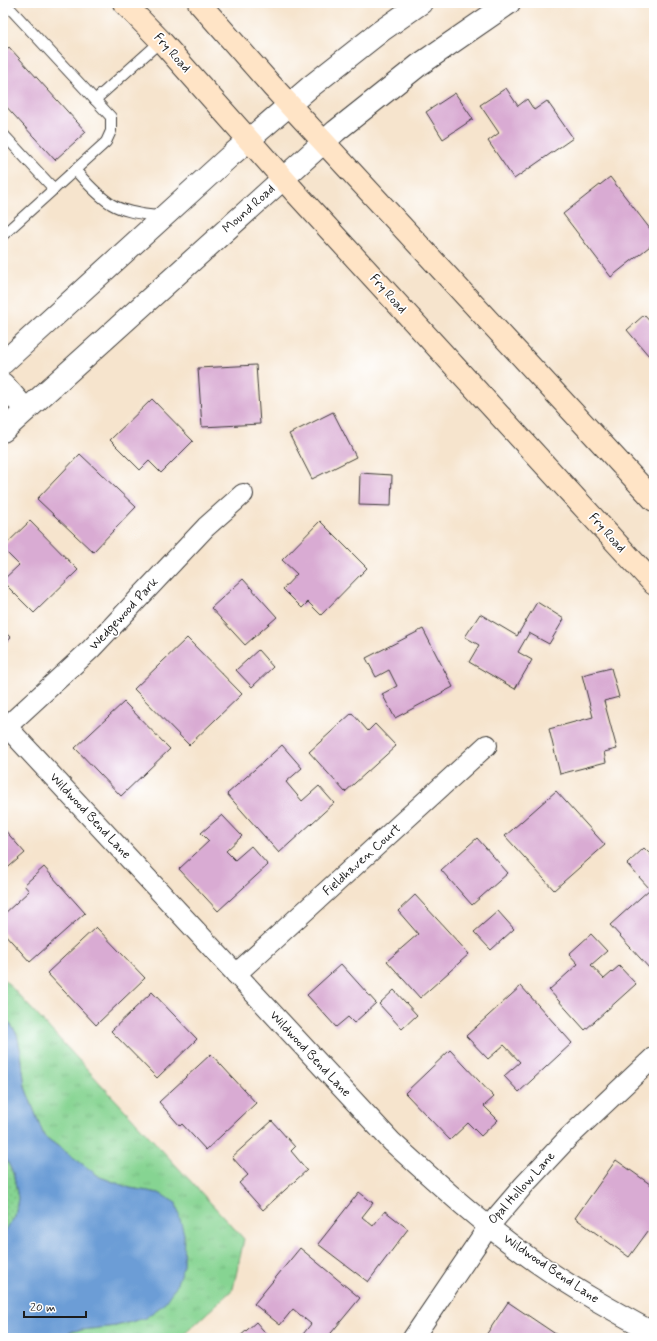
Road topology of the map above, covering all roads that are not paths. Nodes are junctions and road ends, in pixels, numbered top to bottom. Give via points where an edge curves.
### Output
1 (124, 3) edge
2 (199, 3) edge
3 (421, 3) edge
4 (509, 3) edge
5 (6, 5) edge
6 (161, 41) junction
7 (95, 100) junction
8 (289, 104) junction
9 (3, 134) edge
10 (248, 140) junction
11 (324, 142) junction
12 (75, 170) junction
13 (283, 178) junction
14 (54, 189) junction
15 (164, 217) junction
16 (3, 235) edge
17 (3, 363) edge
18 (3, 384) edge
19 (26, 410) junction
20 (3, 431) edge
21 (243, 494) dead end
22 (654, 500) edge
23 (654, 584) edge
24 (5, 729) edge
25 (487, 745) dead end
26 (236, 974) junction
27 (654, 1057) edge
28 (489, 1226) junction
29 (654, 1333) edge
30 (413, 1338) edge

1 - 6 main road, Fry Road
2 - 8 main road
3 - 8 street via 381,31
4 - 11 street, Mound Road via 419,65
5 - 7 lane
6 - 7 lane
6 - 10 main road, Fry Road
7 - 12 lane via 111,117 111,131 106,142
8 - 10 street
8 - 11 main road
9 - 14 lane
10 - 13 main road, Fry Road
10 - 15 street
11 - 13 street, Mound Road
11 - 22 main road
12 - 14 lane
12 - 15 lane via 112,205 127,211
13 - 19 street, Mound Road
13 - 23 main road, Fry Road
14 - 16 lane
15 - 17 street
18 - 19 street
19 - 20 street, Mound Road
21 - 24 street, Wedgewood Park via 206,527 91,649
24 - 26 street, Wildwood Bend Lane
25 - 26 street, Fieldhaven Court
26 - 28 street, Wildwood Bend Lane via 392,1142
27 - 28 street, Opal Hollow Lane via 568,1138
28 - 29 street, Wildwood Bend Lane via 536,1263
28 - 30 street, Opal Hollow Lane

